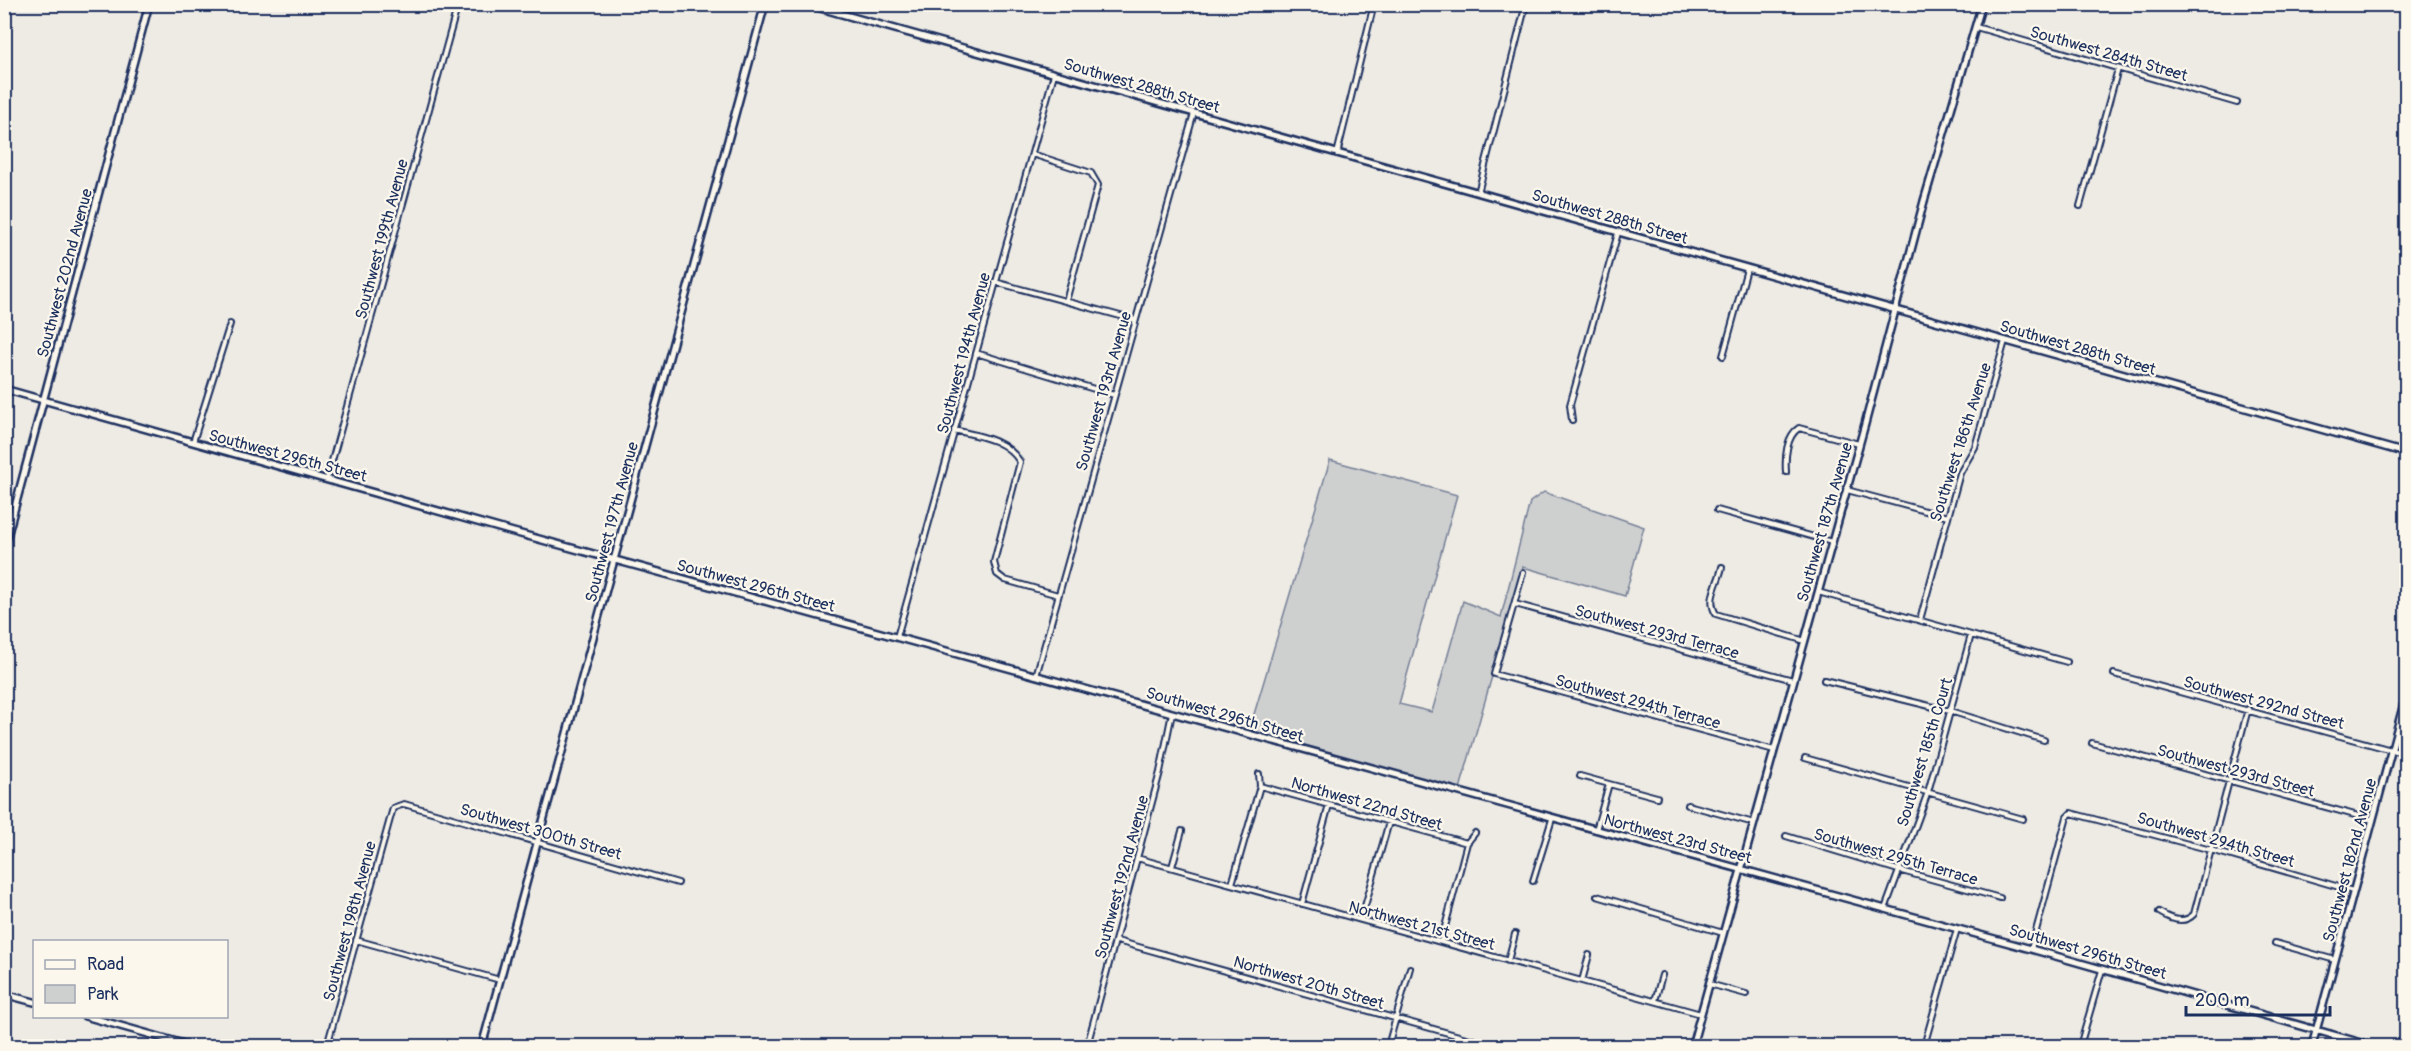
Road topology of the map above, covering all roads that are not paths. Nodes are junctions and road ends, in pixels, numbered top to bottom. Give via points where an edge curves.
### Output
1 (149, 4) edge
2 (458, 4) edge
3 (765, 4) edge
4 (806, 4) edge
5 (841, 4) edge
6 (1374, 4) edge
7 (1526, 4) edge
8 (1982, 4) edge
9 (839, 14) junction
10 (1976, 27) junction
11 (2118, 69) junction
12 (1054, 74) junction
13 (2236, 103) dead end
14 (1194, 114) junction
15 (1032, 154) junction
16 (1337, 154) junction
17 (1478, 193) junction
18 (2080, 207) dead end
19 (1618, 233) junction
20 (1747, 269) junction
21 (994, 282) junction
22 (1066, 301) junction
23 (1896, 310) junction
24 (1135, 320) junction
25 (230, 324) dead end
26 (2005, 340) junction
27 (976, 353) junction
28 (1723, 356) dead end
29 (4, 389) edge
30 (1114, 395) junction
31 (43, 400) junction
32 (1572, 420) dead end
33 (954, 430) junction
34 (193, 443) junction
35 (1859, 444) junction
36 (2406, 453) edge
37 (1786, 472) dead end
38 (327, 479) junction
39 (1846, 490) junction
40 (1717, 510) dead end
41 (1948, 517) junction
42 (1832, 542) junction
43 (4, 548) edge
44 (615, 560) junction
45 (1722, 567) dead end
46 (1523, 573) dead end
47 (1818, 592) junction
48 (1058, 595) junction
49 (1515, 604) junction
50 (1920, 620) junction
51 (1971, 635) junction
52 (897, 638) junction
53 (1805, 641) junction
54 (2067, 662) dead end
55 (2114, 674) dead end
56 (1036, 676) junction
57 (1793, 680) junction
58 (1824, 680) dead end
59 (2406, 696) edge
60 (2248, 709) junction
61 (1950, 711) junction
62 (1172, 713) junction
63 (2044, 740) dead end
64 (2092, 743) dead end
65 (1774, 750) junction
66 (2392, 750) junction
67 (2406, 754) edge
68 (1805, 758) dead end
69 (1259, 774) dead end
70 (1580, 776) dead end
71 (2229, 780) junction
72 (1609, 784) junction
73 (1260, 786) junction
74 (1928, 792) junction
75 (1463, 794) joint
76 (1657, 797) dead end
77 (397, 804) joint
78 (1329, 805) junction
79 (1688, 805) dead end
80 (1552, 819) junction
81 (2023, 819) dead end
82 (2373, 820) junction
83 (1389, 822) junction
84 (1754, 824) junction
85 (1595, 830) junction
86 (1182, 831) dead end
87 (1475, 833) dead end
88 (1786, 836) dead end
89 (537, 842) junction
90 (1467, 843) junction
91 (2211, 850) junction
92 (1137, 858) junction
93 (1172, 867) junction
94 (1741, 869) junction
95 (1898, 870) junction
96 (1533, 880) dead end
97 (678, 883) dead end
98 (1232, 884) junction
99 (2354, 891) junction
100 (1598, 896) dead end
101 (2000, 898) dead end
102 (1302, 904) junction
103 (1885, 909) junction
104 (2159, 912) dead end
105 (1361, 920) junction
106 (1957, 929) junction
107 (1723, 933) junction
108 (1515, 934) dead end
109 (356, 940) junction
110 (1117, 941) junction
111 (1441, 942) junction
112 (2275, 944) dead end
113 (2031, 949) junction
114 (1589, 955) dead end
115 (2336, 960) junction
116 (1508, 961) junction
117 (1410, 968) dead end
118 (2102, 970) junction
119 (1662, 975) dead end
120 (500, 980) junction
121 (1582, 981) junction
122 (1709, 984) junction
123 (4, 994) edge
124 (1746, 994) dead end
125 (1655, 1001) junction
126 (33, 1002) edge
127 (1701, 1014) junction
128 (89, 1018) edge
129 (1395, 1019) junction
130 (2317, 1031) junction
131 (1088, 1046) edge
132 (191, 1047) edge
133 (327, 1047) edge
134 (482, 1047) edge
135 (1388, 1047) edge
136 (1495, 1047) edge
137 (1692, 1047) edge
138 (1924, 1047) edge
139 (2080, 1047) edge
140 (2312, 1047) edge
141 (2372, 1047) edge

1 - 31 street, Southwest 202nd Avenue
2 - 38 street, Southwest 199th Avenue
3 - 44 street, Southwest 197th Avenue
4 - 9 street, Southwest 288th Street
5 - 9 street
6 - 16 street
7 - 17 street
8 - 10 street, Southwest 187th Avenue
9 - 12 street, Southwest 288th Street
10 - 11 street, Southwest 284th Street
10 - 23 street, Southwest 187th Avenue
11 - 13 street, Southwest 284th Street
11 - 18 street
12 - 14 street, Southwest 288th Street
12 - 15 street, Southwest 194th Avenue
14 - 16 street, Southwest 288th Street
14 - 24 street, Southwest 193rd Avenue
15 - 21 street, Southwest 194th Avenue
15 - 22 street via 1091,173 1098,185
16 - 17 street, Southwest 288th Street
17 - 19 street, Southwest 288th Street
19 - 20 street, Southwest 288th Street
19 - 32 street via 1570,405
20 - 23 street, Southwest 288th Street
20 - 28 street
21 - 22 street
21 - 27 street, Southwest 194th Avenue
22 - 24 street
23 - 26 street, Southwest 288th Street
23 - 35 street, Southwest 187th Avenue
24 - 30 street, Southwest 193rd Avenue
25 - 34 street
26 - 36 street, Southwest 288th Street
26 - 41 street, Southwest 186th Avenue via 1980,433 1960,473
27 - 30 street
27 - 33 street, Southwest 194th Avenue
29 - 31 street, Southwest 296th Street
30 - 48 street, Southwest 193rd Avenue
31 - 34 street, Southwest 296th Street
31 - 43 street, Southwest 202nd Avenue
33 - 48 street via 1001,443 1013,450 1020,462 994,562 997,574 1005,580
33 - 52 street, Southwest 194th Avenue
34 - 38 street, Southwest 296th Street
35 - 37 street via 1799,428 1791,436
35 - 39 street, Southwest 187th Avenue
38 - 44 street, Southwest 296th Street
39 - 41 street
39 - 42 street, Southwest 187th Avenue
40 - 42 street
41 - 50 street, Southwest 186th Avenue
42 - 47 street, Southwest 187th Avenue
44 - 52 street, Southwest 296th Street
44 - 89 street, Southwest 197th Avenue
45 - 53 street, Southwest 293rd Terrace via 1712,602 1720,617
46 - 49 street
47 - 50 street
47 - 53 street, Southwest 187th Avenue
48 - 56 street, Southwest 193rd Avenue
49 - 57 street, Southwest 293rd Terrace
49 - 65 street, Southwest 294th Terrace via 1494,674
50 - 51 street
51 - 54 street
51 - 61 street, Southwest 185th Court
52 - 56 street, Southwest 296th Street
53 - 57 street, Southwest 187th Avenue
55 - 60 street, Southwest 292nd Street
56 - 62 street, Southwest 296th Street
57 - 65 street, Southwest 187th Avenue
58 - 61 street
59 - 66 street, Southwest 182nd Avenue
60 - 66 street, Southwest 292nd Street
60 - 71 street
61 - 63 street
61 - 74 street, Southwest 185th Court
62 - 75 street, Southwest 296th Street
62 - 92 street, Southwest 192nd Avenue
64 - 71 street, Southwest 293rd Street
65 - 84 street, Southwest 187th Avenue
66 - 67 street, Southwest 292nd Street
66 - 82 street, Southwest 182nd Avenue
68 - 74 street
69 - 73 street
70 - 72 street
71 - 82 street, Southwest 293rd Street
71 - 91 street
72 - 76 street
72 - 85 street
73 - 78 street, Northwest 22nd Street
73 - 98 street
74 - 81 street
74 - 95 street, Southwest 185th Court
75 - 80 street, Northwest 23rd Street
77 - 89 street, Southwest 300th Street
77 - 109 street, Southwest 198th Avenue
78 - 83 street, Northwest 22nd Street
78 - 102 street
79 - 84 street
80 - 85 street, Northwest 23rd Street
80 - 96 street
82 - 99 street, Southwest 182nd Avenue
83 - 90 street, Northwest 22nd Street
83 - 105 street
84 - 94 street, Southwest 187th Avenue
85 - 94 street, Northwest 23rd Street
86 - 93 street
87 - 90 street
88 - 95 street, Southwest 295th Terrace
89 - 97 street, Southwest 300th Street
89 - 120 street, Southwest 197th Avenue
90 - 111 street
91 - 99 street, Southwest 294th Street
91 - 104 street via 2190,918 2182,921
91 - 113 street, Southwest 294th Street via 2071,813
92 - 93 street, Northwest 21st Street
92 - 110 street, Southwest 192nd Avenue
93 - 98 street, Northwest 21st Street
94 - 103 street, Northwest 23rd Street
94 - 107 street, Southwest 187th Avenue
95 - 101 street, Southwest 295th Terrace
95 - 103 street, Southwest 185th Court
98 - 102 street, Northwest 21st Street
99 - 115 street, Southwest 182nd Avenue
100 - 107 street
102 - 105 street, Northwest 21st Street
103 - 106 street, Southwest 296th Street
105 - 111 street, Northwest 21st Street
106 - 113 street, Southwest 296th Street
106 - 138 street
107 - 122 street, Southwest 187th Avenue
108 - 116 street
109 - 120 street
109 - 133 street, Southwest 198th Avenue
110 - 129 street, Northwest 20th Street
110 - 131 street, Southwest 192nd Avenue
111 - 116 street, Northwest 21st Street
112 - 115 street
113 - 118 street, Southwest 296th Street
114 - 121 street
115 - 130 street, Southwest 182nd Avenue
116 - 121 street, Northwest 21st Street
117 - 129 street
118 - 130 street, Southwest 296th Street
118 - 139 street
119 - 125 street
120 - 134 street, Southwest 197th Avenue
121 - 125 street, Northwest 21st Street
122 - 124 street
122 - 127 street, Southwest 187th Avenue
123 - 126 street
125 - 127 street, Northwest 21st Street
127 - 137 street, Southwest 187th Avenue
128 - 132 street
129 - 135 street
129 - 136 street, Northwest 20th Street
130 - 140 street, Southwest 182nd Avenue
130 - 141 street

